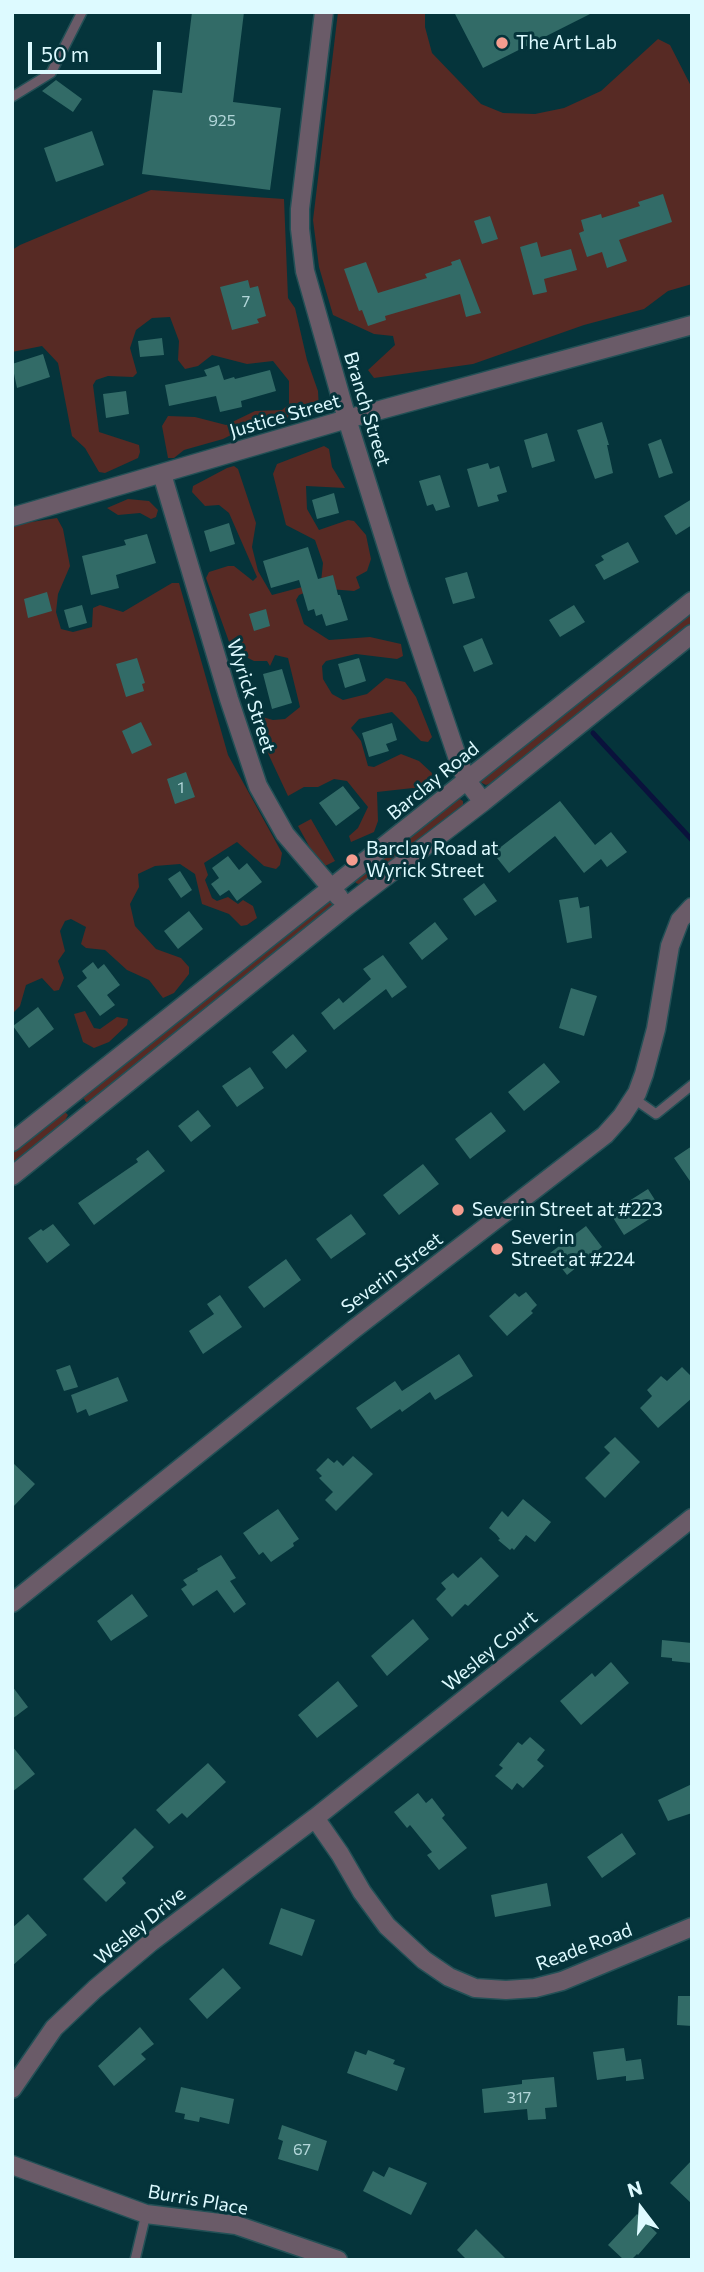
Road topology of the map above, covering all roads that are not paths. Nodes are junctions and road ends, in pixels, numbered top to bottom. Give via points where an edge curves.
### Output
1 (82, 12) edge
2 (324, 12) edge
3 (12, 97) edge
4 (692, 325) edge
5 (347, 419) junction
6 (162, 474) junction
7 (12, 517) edge
8 (692, 601) edge
9 (692, 634) edge
10 (467, 780) junction
11 (483, 802) junction
12 (332, 889) junction
13 (347, 906) junction
14 (692, 906) edge
15 (692, 1085) edge
16 (68, 1098) junction
17 (633, 1098) junction
18 (84, 1118) junction
19 (12, 1142) edge
20 (12, 1176) edge
21 (692, 1518) edge
22 (12, 1603) edge
23 (315, 1818) junction
24 (692, 1927) edge
25 (12, 2089) edge
26 (12, 2165) edge
27 (146, 2214) junction
28 (135, 2260) edge
29 (338, 2260) edge

1 - 3 lane via 51,73
2 - 5 street, Branch Street via 300,229 305,271
4 - 5 street, Justice Street
5 - 6 street, Justice Street
5 - 10 street, Branch Street
6 - 7 street, Justice Street
6 - 12 street, Wyrick Street via 258,786 285,834
8 - 10 street, Barclay Road
9 - 11 street
10 - 11 street, Branch Street
10 - 12 street, Barclay Road
11 - 13 street
12 - 13 street, Wyrick Street
12 - 16 street, Barclay Road
13 - 18 street
14 - 17 street, Severin Street via 680,920 670,946 654,1041
15 - 17 lane via 656,1114
16 - 18 street
16 - 19 street, Barclay Road
17 - 22 street, Severin Street via 622,1116 584,1153 354,1329
18 - 20 street
21 - 23 street, Wesley Court
23 - 24 street, Reade Road via 387,1927 424,1960 475,1988 535,1988 562,1981
23 - 25 street, Wesley Drive via 94,1989 54,2028
26 - 27 street, Burris Place
27 - 28 lane
27 - 29 street, Burris Place via 236,2225

